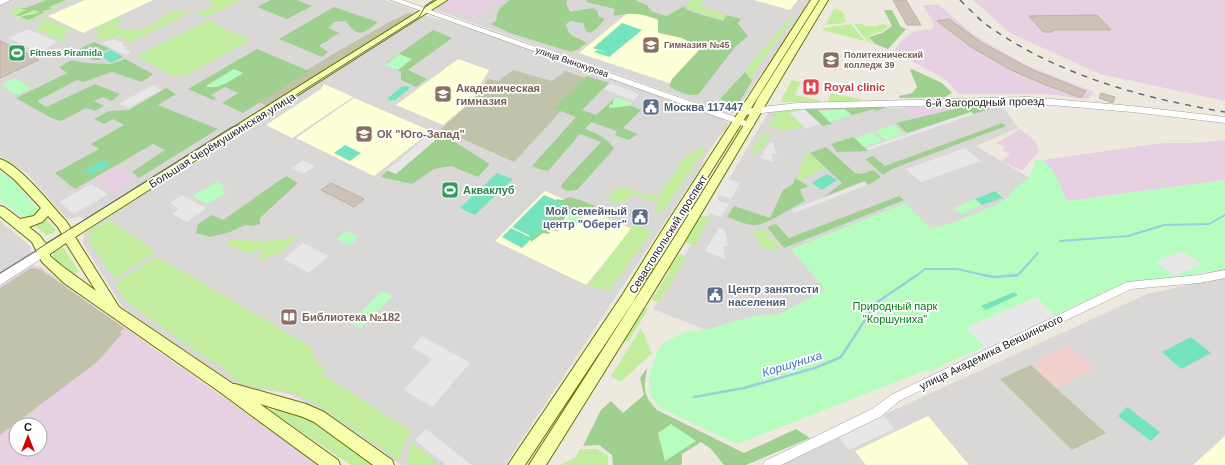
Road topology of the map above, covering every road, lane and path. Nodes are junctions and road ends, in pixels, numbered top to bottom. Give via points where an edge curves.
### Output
1 (8, 0) edge
2 (395, 0) edge
3 (444, 0) edge
4 (815, 0) edge
5 (824, 0) edge
6 (0, 3) edge
7 (426, 11) junction
8 (756, 110) junction
9 (744, 119) junction
10 (1225, 120) edge
11 (0, 163) edge
12 (0, 210) edge
13 (51, 212) junction
14 (16, 223) junction
15 (28, 233) junction
16 (69, 236) junction
17 (43, 252) junction
18 (1225, 274) edge
19 (0, 280) edge
20 (119, 312) junction
21 (222, 385) junction
22 (332, 465) edge
23 (386, 465) edge
24 (516, 465) edge
25 (536, 465) edge
26 (769, 465) edge

1 - 6 street
2 - 7 street, улица Винокурова
3 - 7 main road, Большая Черёмушкинская улица
4 - 9 main road, Севастопольский проспект
5 - 8 main road, Севастопольский проспект
7 - 9 street, улица Винокурова
7 - 16 main road, Большая Черёмушкинская улица
8 - 9 main road, Севастопольский проспект
8 - 10 street, 6-й Загородный проезд via 798,106 1028,100
9 - 24 main road, Севастопольский проспект
9 - 25 main road, Севастопольский проспект via 680,238
11 - 13 main road via 19,177
12 - 14 main road
13 - 14 main road via 35,220
13 - 15 main road via 31,227
13 - 16 main road
14 - 15 main road
15 - 17 main road via 39,242
16 - 17 main road, Большая Черёмушкинская улица
16 - 20 main road via 78,255
17 - 19 street, Большая Черёмушкинская улица
17 - 20 main road via 49,263 69,279
18 - 26 street, улица Академика Векшинского via 1130,285 901,395 876,413
20 - 21 main road
21 - 22 main road
21 - 23 main road via 319,418

